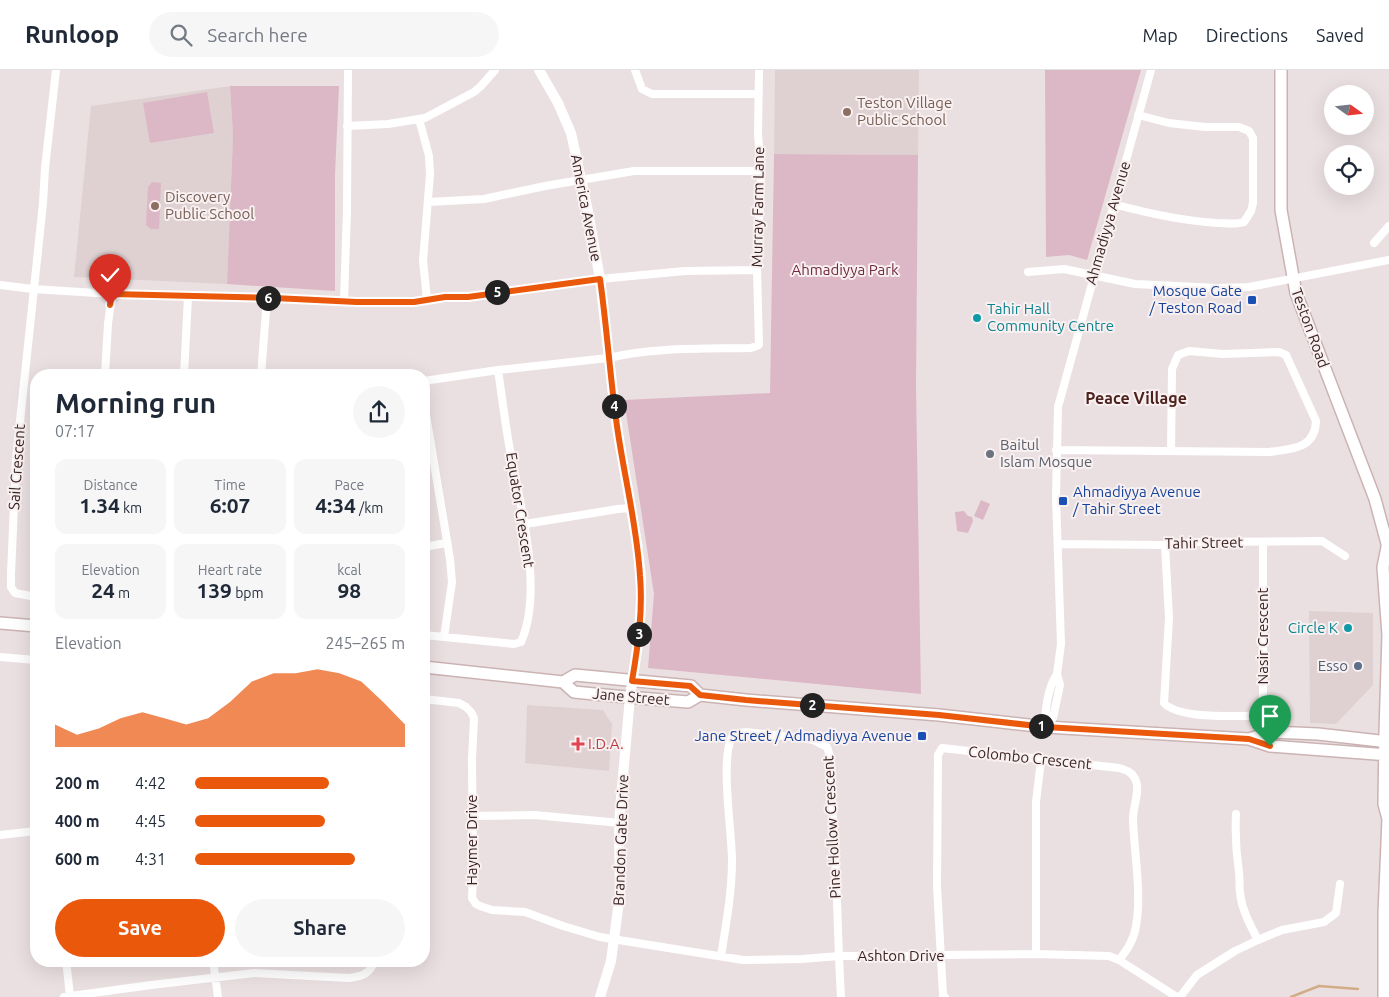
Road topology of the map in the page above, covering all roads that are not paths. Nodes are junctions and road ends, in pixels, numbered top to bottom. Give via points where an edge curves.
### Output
1 (56, 70) edge
2 (348, 70) edge
3 (495, 70) edge
4 (539, 70) edge
5 (635, 70) edge
6 (759, 70) edge
7 (1151, 70) edge
8 (1281, 70) edge
9 (759, 94) junction
10 (1138, 114) junction
11 (419, 120) junction
12 (347, 126) junction
13 (761, 171) junction
14 (581, 180) junction
15 (428, 202) junction
16 (1114, 204) junction
17 (1389, 226) edge
18 (1374, 243) dead end
19 (1389, 260) edge
20 (757, 270) junction
21 (1028, 272) dead end
22 (1094, 274) junction
23 (1292, 278) junction
24 (600, 279) junction
25 (0, 285) edge
26 (33, 290) junction
27 (112, 294) junction
28 (188, 297) junction
29 (267, 298) junction
30 (427, 299) junction
31 (344, 301) junction
32 (608, 358) junction
33 (105, 369) edge
34 (184, 369) edge
35 (262, 369) edge
36 (498, 370) junction
37 (430, 380) edge
38 (430, 443) edge
39 (1056, 450) junction
40 (1171, 450) junction
41 (433, 463) junction
42 (430, 464) edge
43 (631, 508) junction
44 (525, 524) junction
45 (446, 542) junction
46 (1263, 542) junction
47 (1058, 544) junction
48 (1165, 545) junction
49 (430, 546) edge
50 (1388, 549) edge
51 (1345, 556) dead end
52 (30, 596) edge
53 (0, 623) edge
54 (30, 626) edge
55 (430, 636) edge
56 (444, 637) junction
57 (0, 657) edge
58 (30, 660) edge
59 (430, 668) edge
60 (632, 681) junction
61 (563, 682) junction
62 (700, 695) junction
63 (630, 697) junction
64 (430, 700) edge
65 (1046, 727) junction
66 (1249, 739) junction
67 (1387, 741) edge
68 (1387, 755) edge
69 (1041, 760) junction
70 (1236, 814) dead end
71 (472, 816) junction
72 (1389, 819) edge
73 (620, 823) junction
74 (30, 832) edge
75 (0, 835) edge
76 (1340, 884) dead end
77 (615, 939) junction
78 (1258, 940) junction
79 (1036, 954) junction
80 (721, 956) junction
81 (839, 956) junction
82 (941, 956) junction
83 (1119, 960) junction
84 (66, 967) edge
85 (214, 967) edge
86 (371, 967) edge
87 (216, 978) junction
88 (67, 997) edge
89 (218, 997) edge
90 (600, 997) edge
91 (841, 997) edge
92 (946, 997) edge
93 (1179, 997) edge
94 (1384, 997) edge

1 - 26 street
2 - 12 street
3 - 11 street via 474,92
4 - 14 street, America Avenue via 571,133
5 - 9 street via 642,89 652,94
6 - 9 street, Murray Farm Lane
7 - 10 street, Ahmadiyya Avenue
8 - 23 main road, Teston Road via 1281,210
9 - 13 street, Murray Farm Lane
10 - 16 street, Ahmadiyya Avenue
10 - 16 street via 1169,123 1239,127 1248,131 1253,138 1253,203 1244,222 1233,223 1152,215
11 - 12 street
11 - 15 street via 429,156
12 - 31 street
13 - 14 street via 634,171
13 - 20 street, Murray Farm Lane
14 - 15 street via 484,199
14 - 24 street, America Avenue
15 - 30 street via 423,261
16 - 22 street, Ahmadiyya Avenue
17 - 18 street
19 - 23 street
20 - 24 street via 685,271
20 - 32 street, Murray Farm Lane via 759,345 751,348 657,350
21 - 22 street via 1064,269
22 - 23 street via 1135,284 1216,288 1249,287
22 - 39 street, Ahmadiyya Avenue via 1060,399
23 - 50 main road, Teston Road via 1374,499
24 - 30 street via 468,297
24 - 32 street, America Avenue
25 - 26 street
26 - 27 street
26 - 52 street, Sail Crescent via 16,458 11,587 16,593
27 - 28 street
27 - 33 street
28 - 29 street
28 - 34 street
29 - 31 street
29 - 35 street
30 - 31 street via 414,302
32 - 36 street
32 - 43 street, America Avenue
36 - 37 street
36 - 44 street, Equator Crescent
38 - 41 street
39 - 40 street
39 - 47 street, Ahmadiyya Avenue
40 - 40 street via 1269,452 1294,449 1310,441 1316,431 1316,421 1286,355 1279,352 1223,354 1189,351 1178,355 1172,369
41 - 42 street
41 - 45 street
43 - 44 street
43 - 60 street, America Avenue via 641,604
44 - 56 street, Equator Crescent via 530,589 528,618 521,642
45 - 49 street
45 - 56 street via 452,582
46 - 48 street, Tahir Street
46 - 48 street, Nasir Crescent via 1263,694 1258,711 1248,716 1193,714 1168,708 1164,703 1169,618
46 - 51 street, Tahir Street via 1322,541
47 - 48 street, Tahir Street
47 - 65 street, Ahmadiyya Avenue via 1061,644 1057,674 1060,685 1052,718
50 - 67 main road, Teston Road via 1383,567 1388,635
53 - 54 main road
55 - 56 street, Equator Crescent
57 - 58 street
59 - 61 main road, Jane Street
60 - 61 main road, Jane Street via 575,676
60 - 62 main road, Jane Street via 690,686
60 - 63 street, Brandon Gate Drive
61 - 63 main road, Jane Street via 574,692
62 - 63 main road, Jane Street via 688,702
62 - 65 main road, Jane Street
63 - 73 street, Brandon Gate Drive
64 - 71 street, Haymer Drive via 459,703 474,718
65 - 66 main road, Jane Street
66 - 67 main road, Jane Street via 1272,732
66 - 68 main road, Jane Street via 1270,746
67 - 68 main road, Teston Road
68 - 72 main road, Teston Road via 1384,804
69 - 79 street via 1036,802
69 - 82 street, Colombo Crescent via 942,748 938,755 937,886
69 - 83 street, Colombo Crescent via 1118,768 1128,771 1136,779 1133,817 1137,920 1133,938
70 - 78 street via 1240,894 1248,922
71 - 73 street via 535,815
71 - 77 street, Haymer Drive via 472,898 476,904 492,910 525,912
72 - 94 main road, Teston Road
73 - 77 street, Brandon Gate Drive via 620,894
74 - 75 street
76 - 78 street via 1336,913 1324,922 1282,930
77 - 80 street, Ashton Drive
77 - 90 street, Brandon Gate Drive
78 - 93 street via 1197,975
79 - 82 street, Ashton Drive
79 - 83 street, Ashton Drive via 1109,956
80 - 81 street, Ashton Drive via 743,960
80 - 81 street, Pine Hollow Crescent via 732,869 728,754 732,738 746,732 813,740 827,747 831,755
81 - 82 street, Ashton Drive
81 - 91 street
82 - 92 street via 943,995
83 - 93 street, Ashton Drive
84 - 88 street
85 - 87 street
86 - 87 street via 361,977 349,978 254,974
87 - 88 street
87 - 89 street

